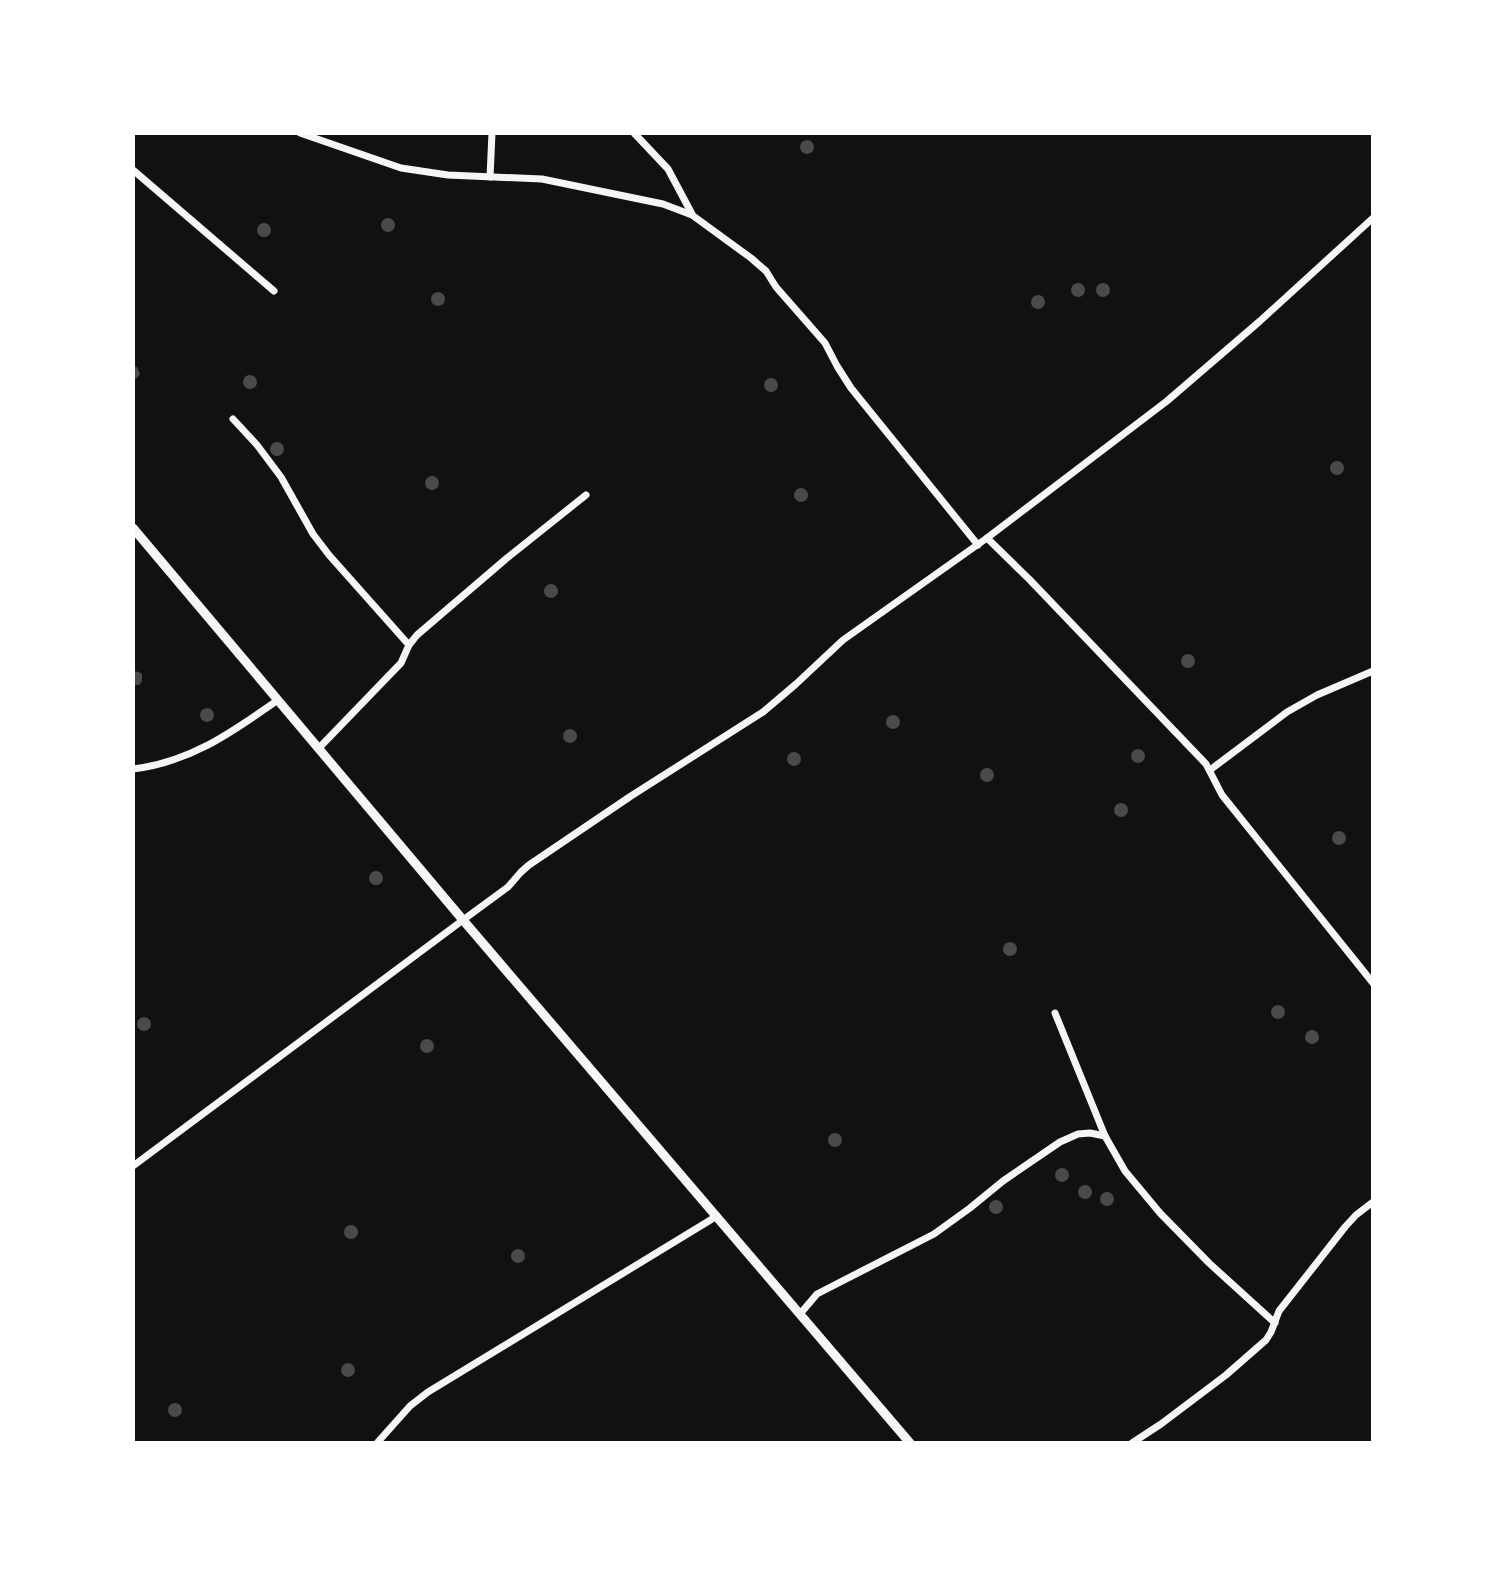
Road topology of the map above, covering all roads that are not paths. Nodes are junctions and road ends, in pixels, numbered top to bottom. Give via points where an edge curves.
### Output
1 (300, 133) edge
2 (492, 133) edge
3 (634, 133) edge
4 (133, 170) edge
5 (490, 177) junction
6 (692, 215) junction
7 (1373, 218) edge
8 (274, 290) dead end
9 (233, 419) dead end
10 (586, 495) dead end
11 (133, 528) edge
12 (987, 538) junction
13 (978, 545) junction
14 (409, 645) junction
15 (1373, 671) edge
16 (278, 700) junction
17 (319, 748) junction
18 (133, 769) edge
19 (1210, 770) junction
20 (463, 920) junction
21 (1373, 983) edge
22 (1055, 1013) dead end
23 (1105, 1136) junction
24 (133, 1166) edge
25 (1373, 1202) edge
26 (717, 1216) junction
27 (800, 1314) junction
28 (1275, 1323) junction
29 (377, 1443) edge
30 (909, 1443) edge
31 (1132, 1443) edge

1 - 5 street via 401,168
2 - 5 street
3 - 6 street via 668,169
4 - 8 street
5 - 6 street via 571,184
6 - 13 street via 765,271 825,343 851,388
7 - 12 street via 1167,401
9 - 14 street via 281,477 329,555
10 - 14 street
11 - 16 street
12 - 13 street
12 - 19 street
13 - 20 street via 843,639 763,712 529,865
14 - 17 street via 401,663
15 - 19 street via 1287,712
16 - 17 street
16 - 18 street via 196,752
17 - 20 street
19 - 21 street via 1222,795
20 - 24 street
20 - 26 street
22 - 23 street
23 - 27 street via 1078,1134 1060,1142 934,1234 817,1294
23 - 28 street via 1125,1171 1160,1213
25 - 28 street via 1345,1227 1279,1311
26 - 27 street
26 - 29 street via 428,1392
27 - 30 street
28 - 31 street via 1266,1340 1226,1375

